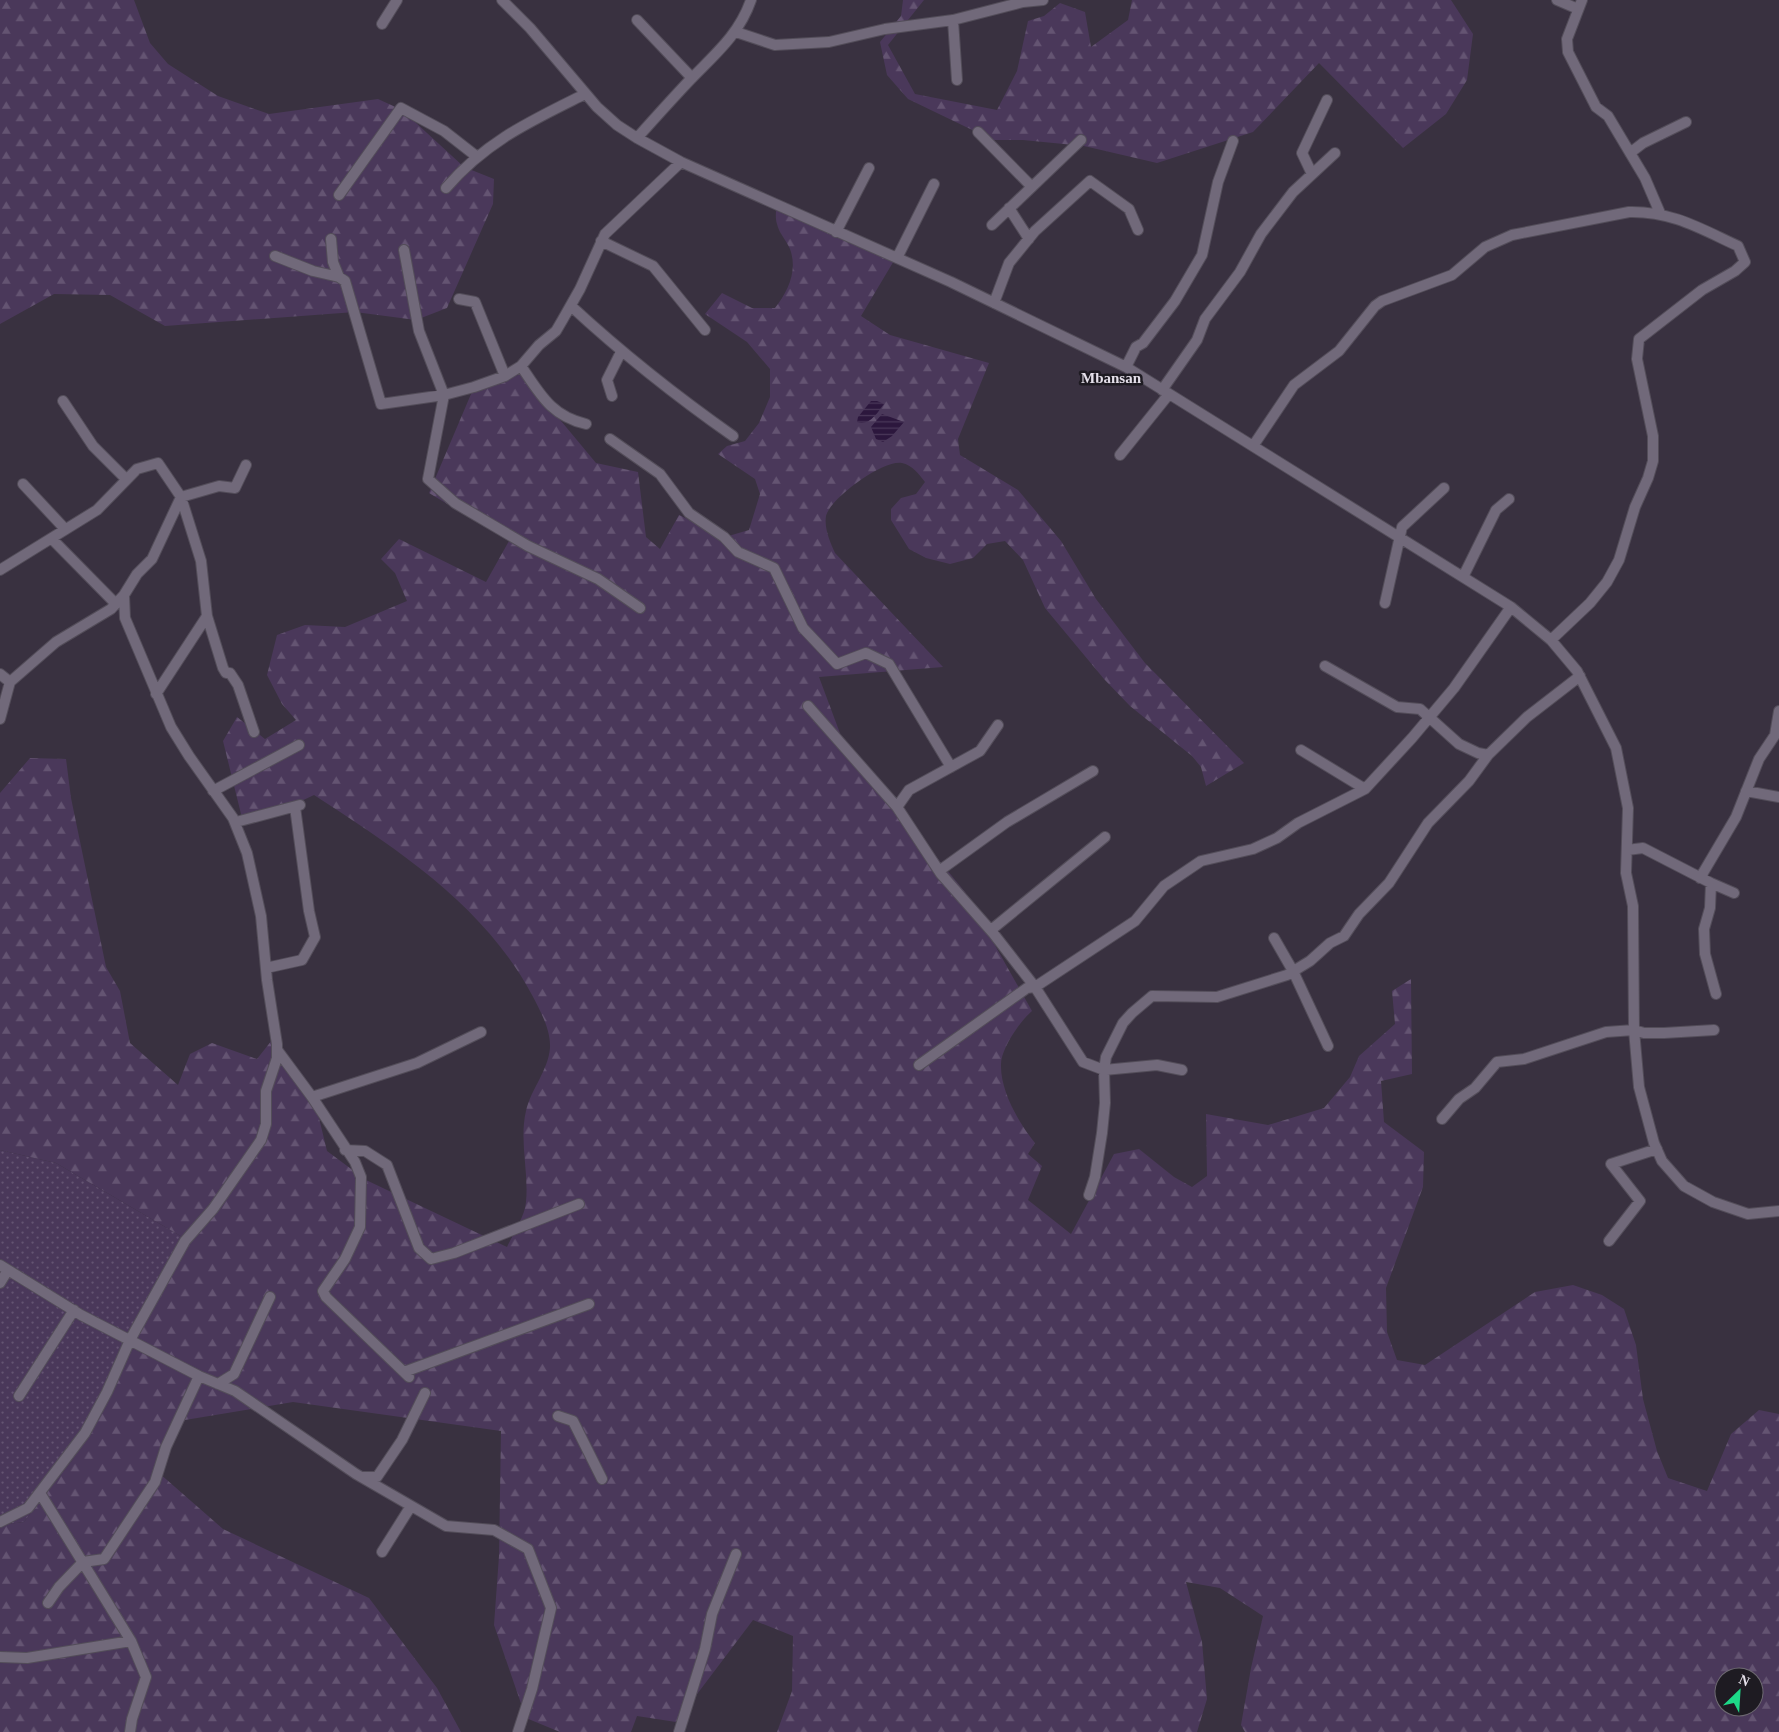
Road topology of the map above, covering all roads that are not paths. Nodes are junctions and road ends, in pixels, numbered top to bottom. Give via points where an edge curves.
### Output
1 (397, 0) edge
2 (502, 0) edge
3 (751, 0) edge
4 (1043, 0) edge
5 (1557, 0) edge
6 (1023, 1) edge
7 (1580, 5) edge
8 (637, 20) dead end
9 (953, 20) junction
10 (382, 24) dead end
11 (736, 32) junction
12 (692, 78) junction
13 (957, 80) dead end
14 (584, 94) junction
15 (1327, 100) dead end
16 (1686, 122) dead end
17 (978, 132) dead end
18 (637, 138) junction
19 (1081, 140) dead end
20 (1233, 141) dead end
21 (1630, 152) junction
22 (1335, 153) dead end
23 (476, 156) junction
24 (681, 162) junction
25 (869, 168) dead end
26 (1312, 174) junction
27 (934, 184) dead end
28 (1032, 187) junction
29 (446, 188) dead end
30 (339, 195) dead end
31 (1009, 208) junction
32 (1660, 213) junction
33 (992, 225) dead end
34 (1138, 230) dead end
35 (836, 232) junction
36 (331, 239) dead end
37 (1029, 239) junction
38 (601, 241) junction
39 (404, 250) dead end
40 (274, 256) dead end
41 (897, 258) junction
42 (339, 277) junction
43 (458, 299) dead end
44 (994, 303) junction
45 (571, 306) junction
46 (705, 330) dead end
47 (621, 352) junction
48 (521, 366) junction
49 (1126, 367) junction
50 (505, 376) junction
51 (1166, 392) junction
52 (444, 395) junction
53 (612, 396) dead end
54 (62, 401) dead end
55 (586, 424) dead end
56 (733, 436) dead end
57 (610, 439) dead end
58 (1253, 446) junction
59 (1120, 455) dead end
60 (246, 465) dead end
61 (126, 479) junction
62 (23, 484) dead end
63 (1444, 488) dead end
64 (181, 496) junction
65 (1509, 499) dead end
66 (65, 529) junction
67 (52, 538) junction
68 (1400, 538) junction
69 (0, 570) edge
70 (1463, 577) junction
71 (124, 595) junction
72 (1386, 603) dead end
73 (116, 604) junction
74 (1511, 607) junction
75 (640, 608) dead end
76 (207, 616) junction
77 (1551, 640) junction
78 (1325, 666) dead end
79 (0, 674) edge
80 (1580, 676) junction
81 (10, 682) junction
82 (156, 694) junction
83 (808, 706) dead end
84 (1779, 711) edge
85 (1429, 715) junction
86 (0, 719) edge
87 (998, 725) dead end
88 (254, 732) dead end
89 (299, 745) dead end
90 (1301, 750) dead end
91 (1488, 755) junction
92 (951, 767) junction
93 (1093, 770) dead end
94 (1365, 789) junction
95 (213, 791) junction
96 (1746, 791) junction
97 (1779, 796) edge
98 (897, 807) junction
99 (236, 822) junction
100 (1105, 837) dead end
101 (1627, 850) junction
102 (939, 871) junction
103 (1700, 878) junction
104 (1711, 883) junction
105 (1734, 893) dead end
106 (991, 930) junction
107 (1274, 938) dead end
108 (266, 968) junction
109 (1294, 971) junction
110 (1035, 987) junction
111 (1716, 994) dead end
112 (1634, 1030) junction
113 (1714, 1030) dead end
114 (481, 1032) dead end
115 (1328, 1046) dead end
116 (278, 1051) junction
117 (919, 1065) dead end
118 (1104, 1070) junction
119 (1182, 1070) dead end
120 (312, 1097) junction
121 (1442, 1119) dead end
122 (1657, 1149) junction
123 (346, 1150) junction
124 (1089, 1195) dead end
125 (580, 1204) dead end
126 (1779, 1211) edge
127 (1609, 1241) dead end
128 (4, 1268) edge
129 (0, 1283) edge
130 (270, 1297) dead end
131 (589, 1304) dead end
132 (74, 1310) junction
133 (130, 1340) junction
134 (199, 1376) junction
135 (218, 1384) junction
136 (425, 1393) dead end
137 (19, 1396) dead end
138 (558, 1416) dead end
139 (361, 1477) junction
140 (602, 1478) dead end
141 (40, 1493) junction
142 (411, 1506) junction
143 (0, 1522) edge
144 (382, 1552) dead end
145 (736, 1554) dead end
146 (83, 1562) junction
147 (48, 1603) dead end
148 (131, 1641) junction
149 (0, 1657) edge
150 (130, 1732) edge
151 (518, 1732) edge
152 (679, 1732) edge

1 - 10 street
2 - 14 street via 530,28
3 - 11 street
4 - 6 street
5 - 7 street
6 - 9 street
7 - 21 street via 1566,39 1568,52 1596,107 1608,116
8 - 12 street
9 - 11 street via 829,42 775,45
9 - 13 street
11 - 12 street
12 - 18 street
14 - 18 street via 617,125
14 - 23 street via 535,119
15 - 26 street via 1302,153
16 - 21 street
17 - 28 street
18 - 24 street
19 - 28 street
20 - 49 street via 1218,182 1202,255 1175,301 1143,343 1136,347
21 - 32 street
22 - 26 street
23 - 29 street
23 - 30 street via 444,131 401,108
24 - 35 street
24 - 38 street via 614,224
25 - 35 street
26 - 51 street via 1293,192 1261,234 1240,272 1205,319 1197,340
27 - 41 street
28 - 31 street
31 - 33 street
31 - 37 street
32 - 58 street via 1629,212 1512,235 1486,247 1452,275 1382,301 1339,351 1294,385
32 - 77 street via 1738,246 1745,262 1702,290 1639,339 1637,359 1653,436 1653,461 1619,560 1607,582
34 - 37 street via 1129,209 1090,181
35 - 41 street
36 - 42 street via 332,262
37 - 44 street via 1009,264
38 - 45 street
38 - 46 street via 653,266
39 - 52 street via 420,331
40 - 42 street
41 - 44 street
42 - 52 street via 347,288 381,404
43 - 50 street via 474,302
44 - 49 street
45 - 47 street
45 - 48 street via 556,331
47 - 53 street via 607,380
47 - 56 street
48 - 50 street
48 - 55 street via 544,400 559,414
49 - 51 street
50 - 52 street
51 - 58 street
51 - 59 street
52 - 75 street via 428,479 456,503 528,546 598,579
54 - 61 street via 93,446
57 - 92 street via 660,474 689,514 738,552 774,568 803,628 837,664 866,653 889,664
58 - 68 street
60 - 64 street via 235,488 219,486
61 - 64 street via 137,469 158,463
61 - 66 street via 97,510
62 - 66 street
63 - 68 street via 1402,527
64 - 71 street via 152,559 137,574
64 - 76 street via 201,561
65 - 70 street via 1496,510
66 - 67 street
67 - 69 street
67 - 73 street
68 - 70 street
68 - 72 street
70 - 74 street
71 - 73 street
71 - 82 street via 124,618
73 - 81 street via 56,642
74 - 77 street
74 - 85 street via 1454,688
76 - 82 street
76 - 88 street via 223,668 238,685
77 - 80 street
78 - 85 street via 1397,707 1420,709
79 - 81 street
80 - 91 street via 1527,717
80 - 101 street via 1616,748 1628,808
81 - 86 street
82 - 95 street via 171,727
83 - 98 street
84 - 96 street via 1775,735 1758,758
85 - 91 street via 1459,744
85 - 94 street
87 - 92 street via 980,751
89 - 95 street
90 - 94 street
91 - 109 street via 1469,781 1428,823 1388,883 1359,914 1344,936
92 - 98 street via 909,790
93 - 102 street via 1007,822
94 - 110 street via 1253,850 1201,861 1164,886 1135,921
95 - 99 street
96 - 97 street
96 - 103 street via 1736,817
98 - 102 street
99 - 108 street via 247,852 261,916
99 - 108 street via 298,806 309,911 315,937 302,960
100 - 106 street
101 - 103 street via 1643,848
101 - 112 street via 1626,872 1633,906
102 - 106 street
103 - 104 street
104 - 105 street
104 - 111 street via 1710,908 1704,929 1705,954
106 - 110 street
107 - 109 street
108 - 116 street
109 - 115 street
109 - 118 street via 1217,997 1152,996 1123,1023 1106,1057
110 - 117 street via 1027,988
110 - 118 street via 1083,1062
112 - 113 street via 1654,1033
112 - 121 street via 1606,1032 1524,1059 1497,1062 1476,1088 1459,1099
112 - 122 street via 1639,1088
114 - 120 street via 417,1063
116 - 120 street
116 - 133 street via 266,1091 266,1124 261,1140 214,1209 185,1241
118 - 119 street via 1157,1065
118 - 124 street via 1105,1103 1095,1177
120 - 123 street
122 - 126 street via 1662,1161 1684,1186 1713,1202 1748,1214
122 - 127 street via 1611,1164 1640,1202
123 - 125 street via 365,1151 387,1165 420,1248 431,1259
123 - 131 street via 361,1177 360,1227 346,1259 323,1291 407,1374
128 - 129 street
128 - 132 street
130 - 135 street via 234,1374
132 - 133 street
132 - 137 street
133 - 134 street
133 - 141 street via 85,1433
134 - 135 street
134 - 146 street via 166,1447 155,1482 104,1559
135 - 139 street via 235,1391
136 - 139 street via 402,1440 377,1477
138 - 140 street via 573,1421
139 - 142 street
141 - 143 street via 28,1508
141 - 146 street
142 - 144 street
142 - 151 street via 446,1526 494,1530 528,1549 551,1608
145 - 152 street via 712,1614 705,1649
146 - 147 street via 58,1587
146 - 148 street
148 - 149 street via 27,1658
148 - 150 street via 146,1677

